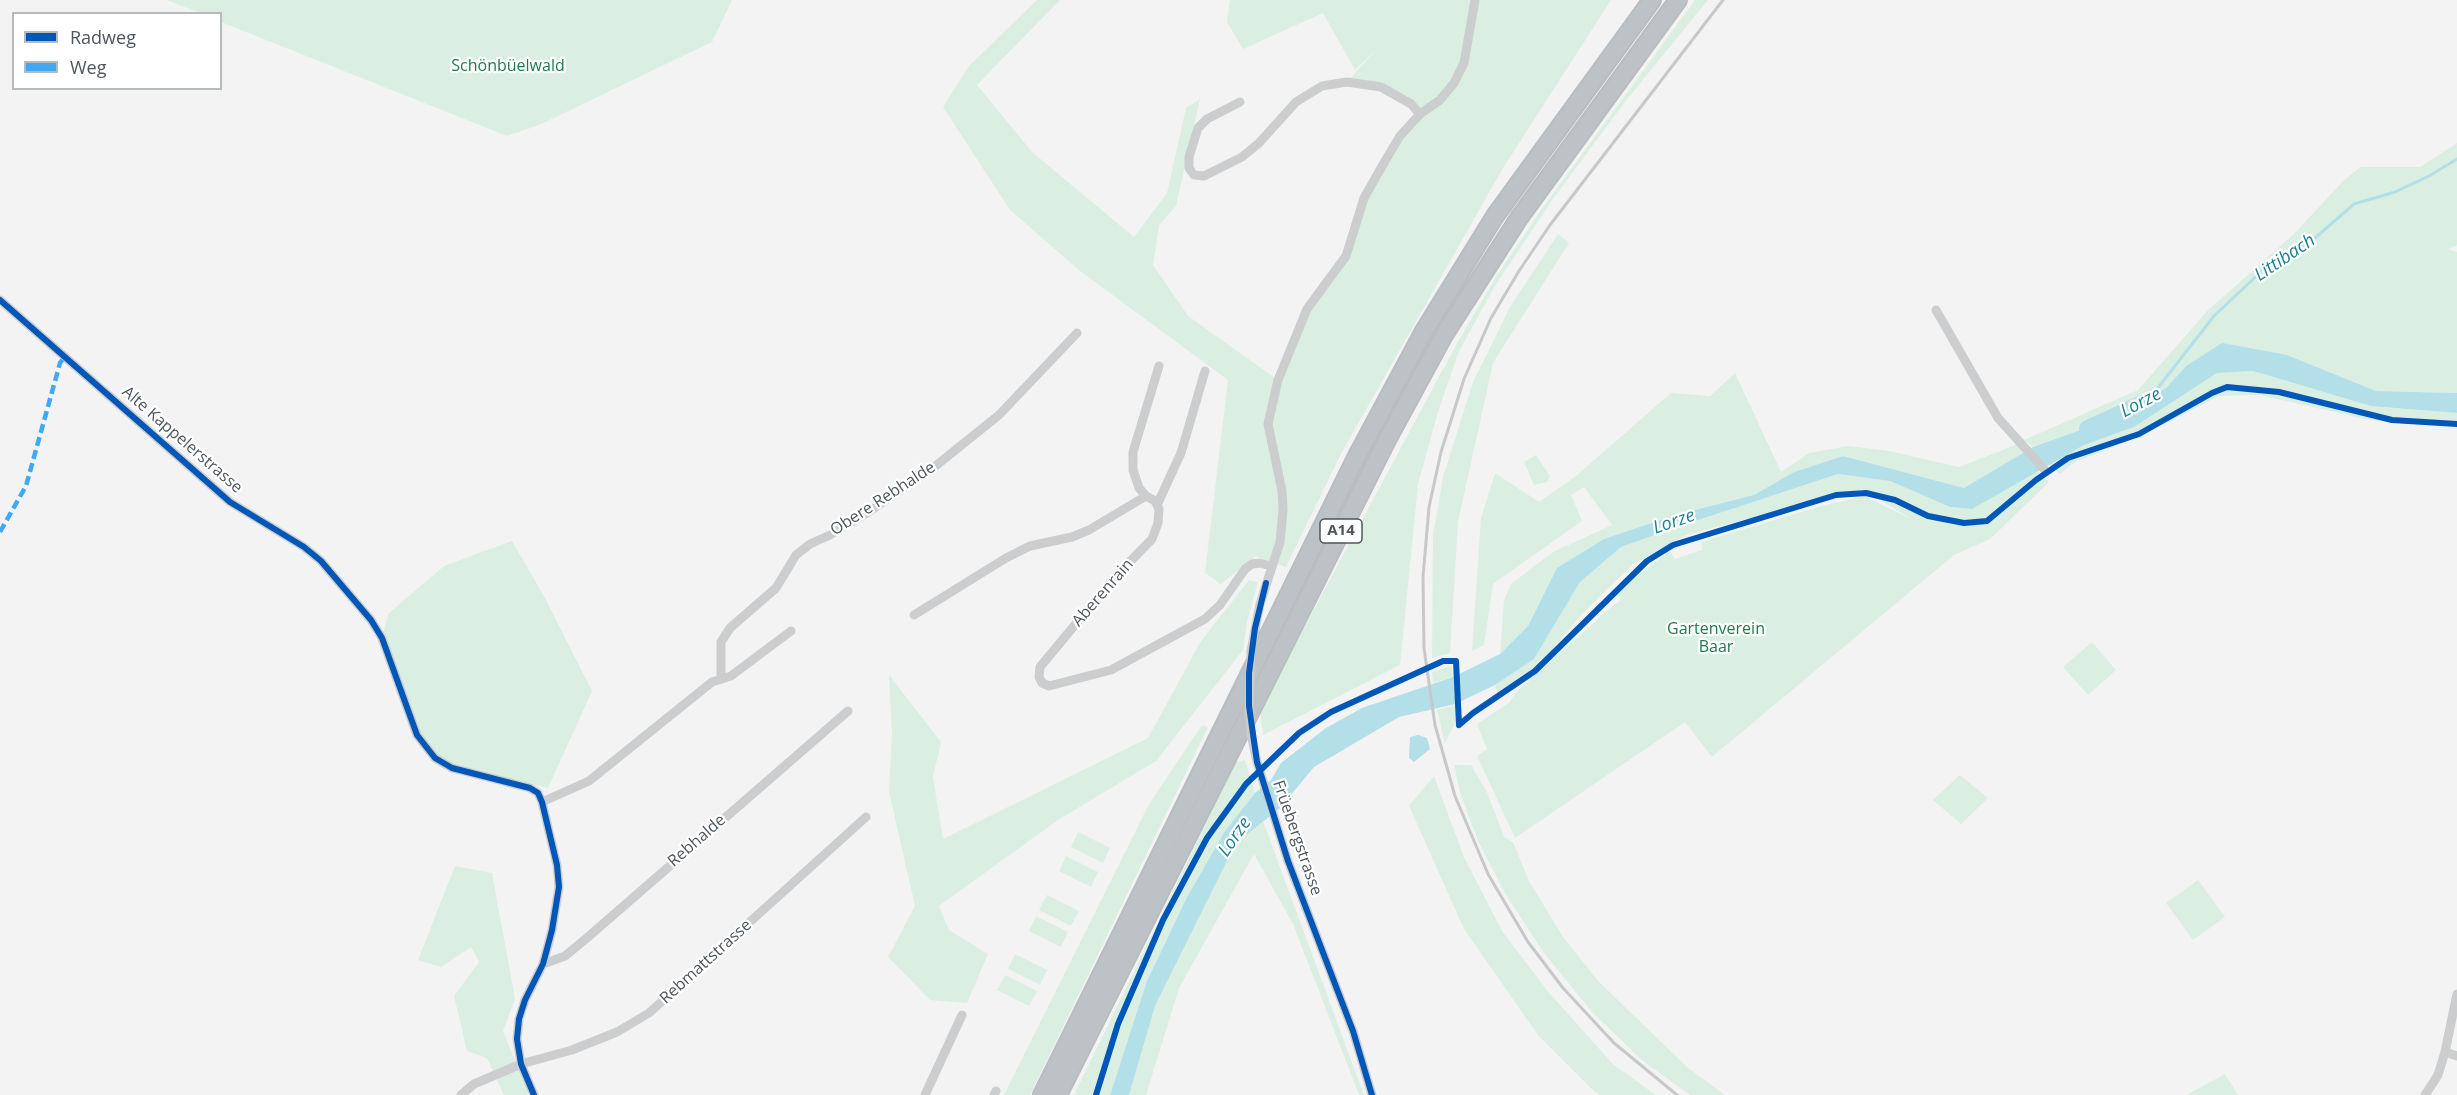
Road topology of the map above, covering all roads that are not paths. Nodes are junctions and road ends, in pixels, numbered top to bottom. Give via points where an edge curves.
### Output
1 (1475, 0) edge
2 (1652, 0) edge
3 (1678, 0) edge
4 (1239, 102) dead end
5 (1420, 114) junction
6 (0, 300) edge
7 (1936, 310) dead end
8 (1077, 333) dead end
9 (1160, 366) dead end
10 (1205, 371) dead end
11 (2044, 469) dead end
12 (1146, 496) junction
13 (1157, 505) junction
14 (1271, 566) junction
15 (914, 615) dead end
16 (791, 631) dead end
17 (721, 679) junction
18 (848, 711) dead end
19 (542, 802) junction
20 (866, 817) dead end
21 (543, 964) junction
22 (2457, 994) edge
23 (962, 1015) dead end
24 (2445, 1052) junction
25 (2457, 1056) edge
26 (521, 1064) junction
27 (461, 1095) edge
28 (534, 1095) edge
29 (925, 1095) edge
30 (1042, 1095) edge
31 (1058, 1095) edge
32 (1372, 1095) edge
33 (2425, 1095) edge

1 - 5 street, Früebergstrasse via 1464,63 1440,100
2 - 30 highway, A14 via 1495,216 1424,331 1358,454
3 - 31 highway, A14 via 1520,218 1444,335
4 - 5 street via 1198,128 1188,163 1194,175 1204,176 1242,157 1296,102 1328,84 1347,82 1381,87 1412,104
5 - 14 street, Früebergstrasse via 1401,136 1364,198 1346,256 1307,309 1278,380 1268,424 1283,510 1280,542
6 - 19 street, Alte Kappelerstrasse via 230,502 321,561 382,638 417,735 435,758 452,768 530,788
7 - 11 street via 1998,418
8 - 17 street, Obere Rebhalde via 999,416 933,468 796,555 776,588 730,628 721,642
9 - 12 street via 1133,452 1132,470
10 - 13 street via 1181,453
12 - 13 street
12 - 15 street via 1089,530 1030,546 1006,558
13 - 14 street, Aberenrain via 1158,523 1152,539 1040,667 1042,683 1049,686 1111,670 1205,619 1252,564
14 - 32 street, Früebergstrasse, bridge via 1251,651 1249,706 1257,762 1288,861 1353,1031
16 - 17 street via 731,676
17 - 19 street via 712,682 589,782
18 - 21 street, Rebhalde via 588,937 565,956
19 - 21 street via 559,887
20 - 26 street, Rebmattstrasse via 649,1013 617,1032 572,1050
21 - 26 street via 519,1019
22 - 24 street
23 - 29 street
24 - 25 street
24 - 33 street via 2438,1075
26 - 27 street, Rebmattstrasse via 474,1084
26 - 28 street

